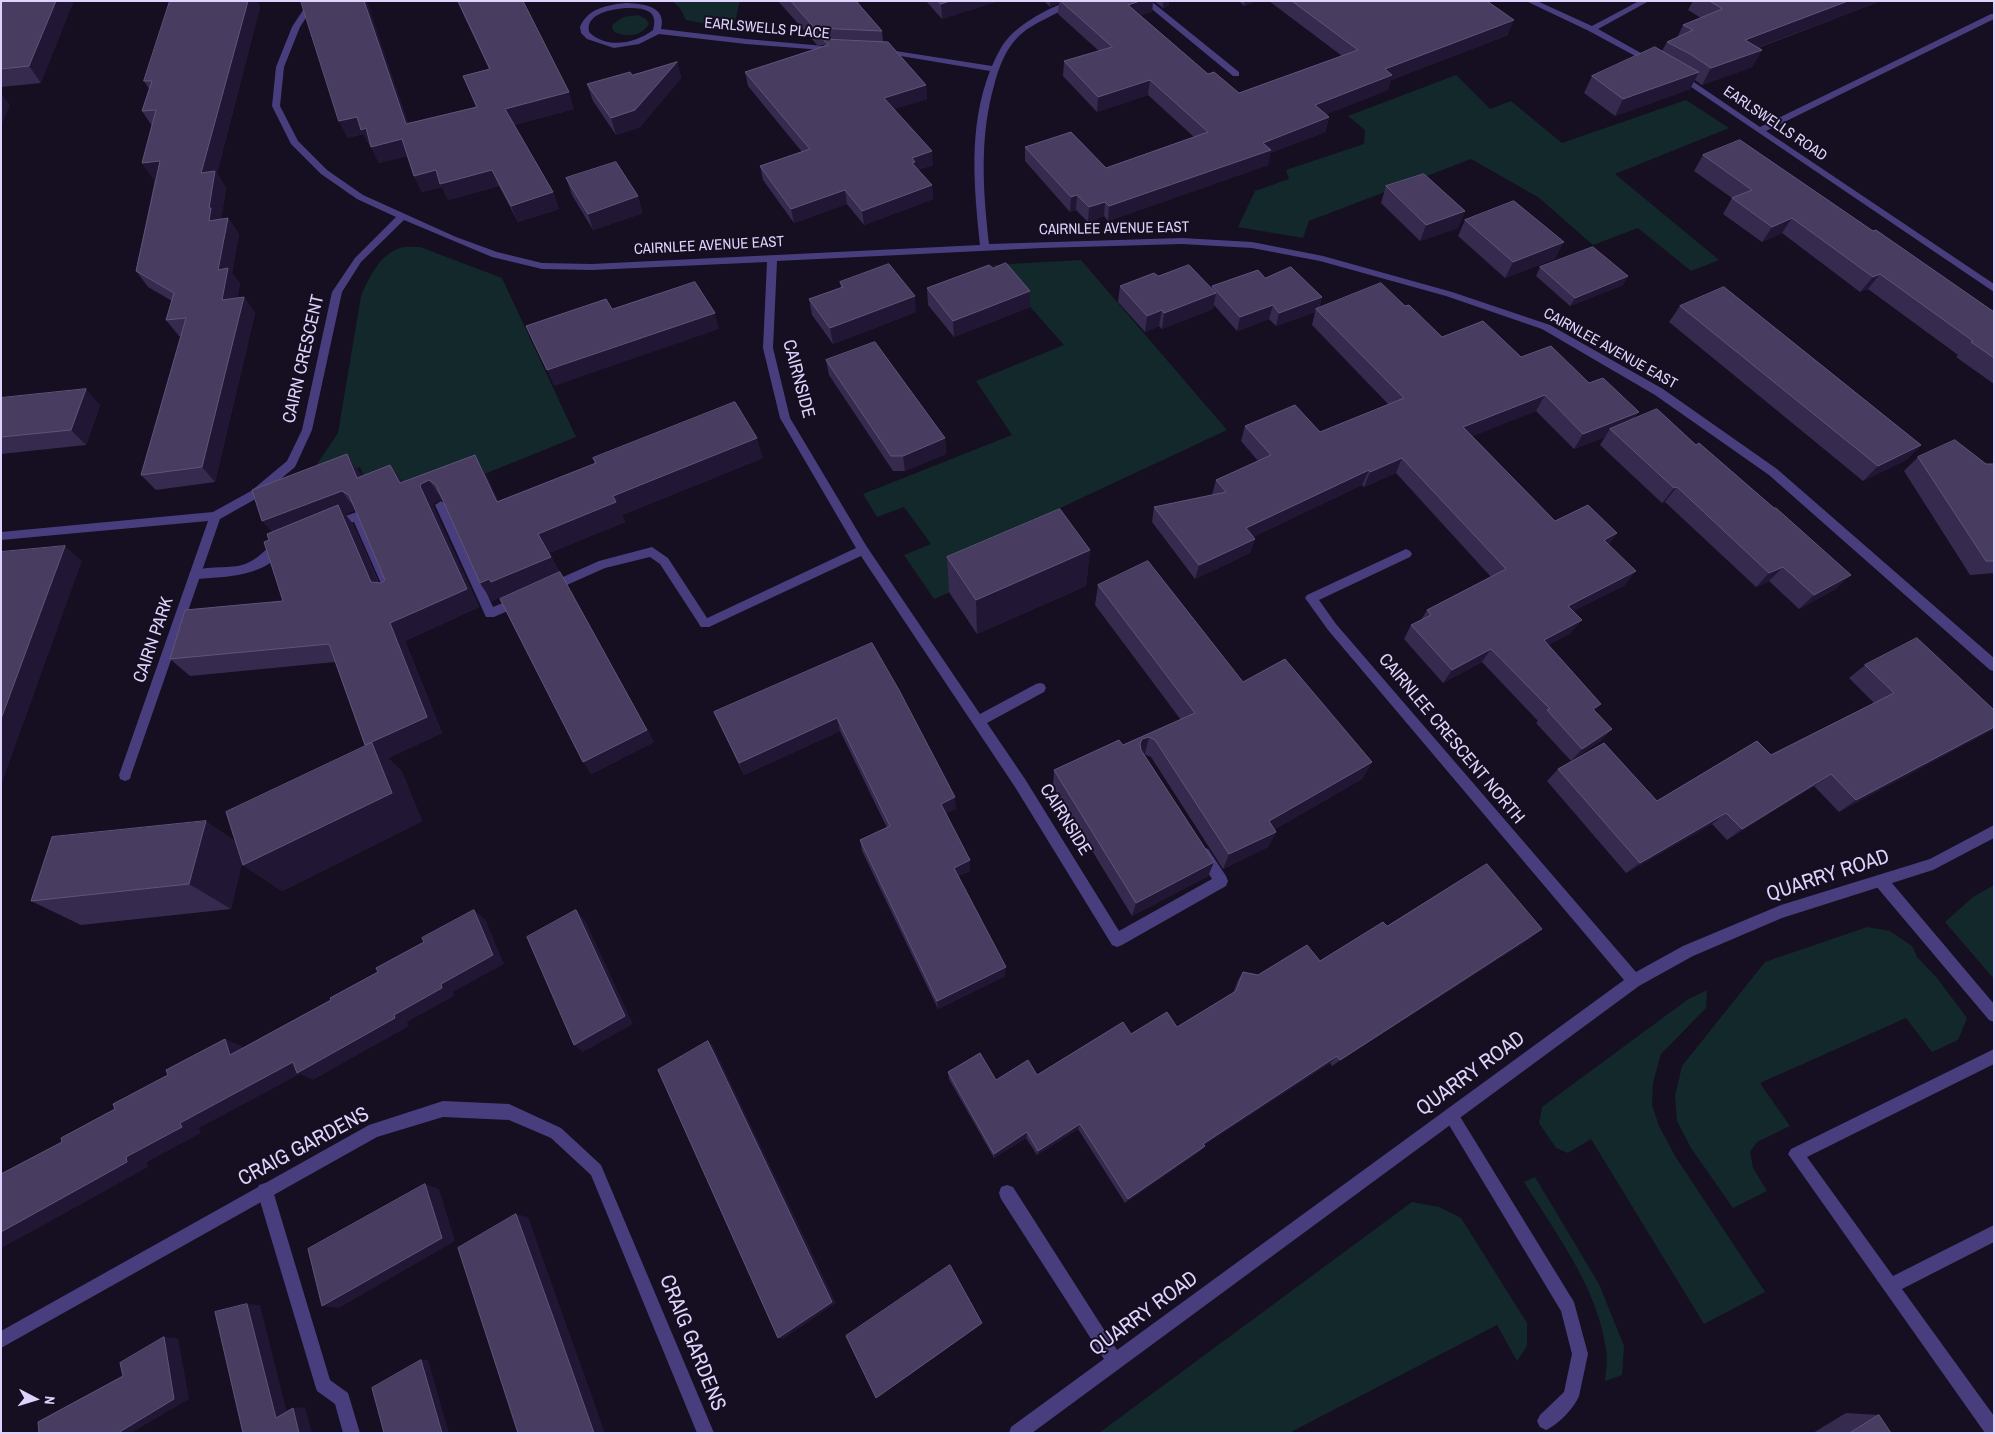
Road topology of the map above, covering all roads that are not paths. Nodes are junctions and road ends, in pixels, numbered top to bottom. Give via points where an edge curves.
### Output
1 (313, 1) edge
2 (1071, 1) edge
3 (1146, 1) edge
4 (1530, 1) edge
5 (1645, 1) edge
6 (1994, 16) edge
7 (657, 30) junction
8 (1592, 30) junction
9 (842, 49) edge
10 (870, 51) edge
11 (995, 69) junction
12 (1236, 74) dead end
13 (1760, 130) junction
14 (402, 217) junction
15 (985, 248) junction
16 (772, 258) junction
17 (1994, 289) edge
18 (441, 505) edge
19 (215, 516) junction
20 (323, 529) edge
21 (1, 536) edge
22 (289, 542) edge
23 (863, 550) junction
24 (1406, 554) dead end
25 (195, 574) junction
26 (392, 597) edge
27 (1994, 666) edge
28 (1040, 688) dead end
29 (979, 721) junction
30 (125, 775) dead end
31 (1994, 831) edge
32 (1195, 841) edge
33 (1881, 881) junction
34 (1634, 982) junction
35 (1994, 1015) edge
36 (1994, 1056) edge
37 (1451, 1115) junction
38 (264, 1191) junction
39 (1006, 1193) dead end
40 (1994, 1233) edge
41 (1890, 1286) junction
42 (1, 1340) edge
43 (1115, 1362) junction
44 (1546, 1421) dead end
45 (1994, 1431) edge
46 (352, 1433) edge
47 (706, 1433) edge
48 (1017, 1433) edge

1 - 14 street, CAIRNLEE AVENUE EAST via 296,28 280,67 276,106 294,142 324,172 360,196
2 - 11 street via 1016,34
3 - 12 street
4 - 8 street, EARLSWELLS ROAD
5 - 8 street
6 - 13 street
7 - 7 street via 648,38 622,46 595,42 584,30 585,23 598,11 620,4 654,10 659,16
7 - 9 street, EARLSWELLS PLACE via 777,46
8 - 13 street, EARLSWELLS ROAD via 1664,68
10 - 11 street
11 - 15 street via 980,121 978,186
13 - 17 street, EARLSWELLS ROAD
14 - 16 street, CAIRNLEE AVENUE EAST via 496,255 542,266 592,267
14 - 19 street, CAIRN CRESCENT via 358,260 337,292 307,430 291,464 255,494
15 - 16 street, CAIRNLEE AVENUE EAST
15 - 27 street, CAIRNLEE AVENUE EAST via 1182,241 1252,245 1320,258 1449,294 1546,327 1659,392 1773,472
16 - 23 street, CAIRNSIDE via 768,348 786,418
18 - 23 street via 490,614 604,564 652,552 664,562 705,624
19 - 21 street, CAIRN CRESCENT
19 - 25 street, CAIRN PARK
20 - 26 street via 357,516
22 - 25 street via 248,570
23 - 29 street, CAIRNSIDE
24 - 34 street, CAIRNLEE CRESCENT NORTH via 1311,598 1332,627
25 - 30 street, CAIRN PARK
28 - 29 street
29 - 32 street, CAIRNSIDE via 1117,940 1221,881
31 - 33 street, QUARRY ROAD via 1933,864
33 - 34 street, QUARRY ROAD via 1781,912 1688,951
33 - 35 street
34 - 37 street, QUARRY ROAD
36 - 41 street via 1796,1154
37 - 43 street, QUARRY ROAD
37 - 44 street via 1568,1308 1580,1354 1571,1396
38 - 42 street, CRAIG GARDENS
38 - 46 street via 323,1385 342,1399
38 - 47 street, CRAIG GARDENS via 374,1130 443,1109 509,1112 556,1133 596,1170
39 - 43 street
40 - 41 street
41 - 45 street
43 - 48 street, QUARRY ROAD

